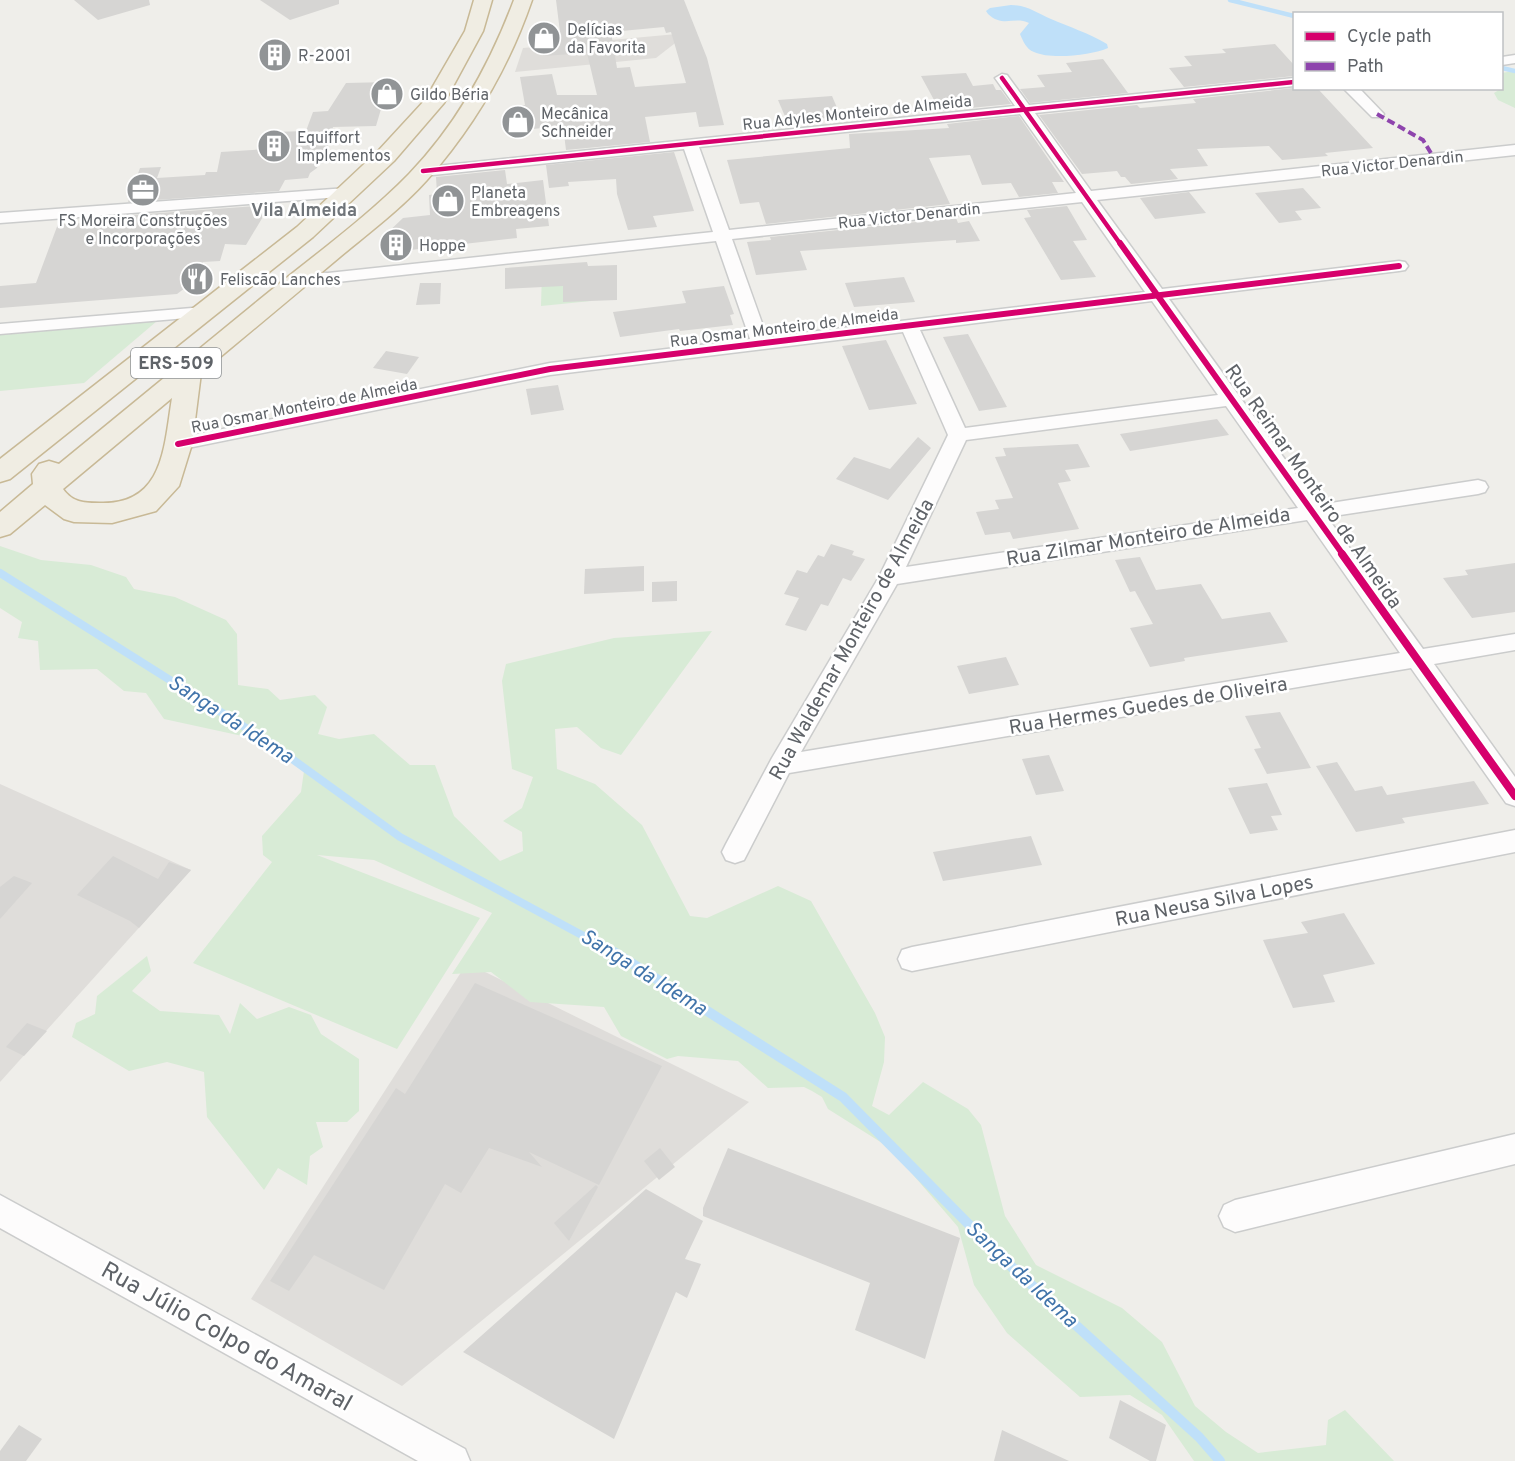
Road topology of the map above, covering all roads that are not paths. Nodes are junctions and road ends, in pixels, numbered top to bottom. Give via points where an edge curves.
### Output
1 (483, 0) edge
2 (523, 0) edge
3 (1002, 78) dead end
4 (1293, 82) edge
5 (1352, 90) edge
6 (1025, 109) junction
7 (1377, 114) dead end
8 (690, 143) junction
9 (1515, 150) edge
10 (423, 171) junction
11 (347, 193) junction
12 (1087, 196) junction
13 (0, 218) edge
14 (305, 232) junction
15 (722, 235) junction
16 (1399, 266) dead end
17 (303, 276) junction
18 (1158, 295) junction
19 (204, 312) junction
20 (909, 325) junction
21 (0, 329) edge
22 (760, 343) junction
23 (189, 371) junction
24 (1232, 399) junction
25 (958, 435) junction
26 (177, 444) junction
27 (1, 472) edge
28 (1478, 487) dead end
29 (48, 489) junction
30 (1311, 511) junction
31 (0, 527) edge
32 (890, 577) junction
33 (1515, 642) edge
34 (1418, 660) junction
35 (781, 765) junction
36 (1515, 796) edge
37 (1515, 841) edge
38 (735, 852) dead end
39 (912, 959) dead end
40 (1515, 1149) edge
41 (0, 1211) edge
42 (1235, 1216) dead end
43 (453, 1461) edge

1 - 11 highway, ERS-509 via 474,32 434,103
2 - 10 highway, ERS-509 via 508,40 479,94
3 - 6 street, Rua Reimar Monteiro de Almeida
4 - 6 street, Rua Adyles Monteiro de Almeida
5 - 7 street
6 - 8 street, Rua Adyles Monteiro de Almeida
6 - 12 street, Rua Reimar Monteiro de Almeida
8 - 10 street, Rua Adyles Monteiro de Almeida
8 - 15 street
9 - 12 street, Rua Victor Denardin
10 - 17 highway, ERS-509
11 - 13 street
11 - 14 highway, ERS-509
12 - 15 street, Rua Victor Denardin
12 - 18 street, Rua Reimar Monteiro de Almeida
14 - 19 highway, ERS-509
14 - 29 highway, ERS-509 via 303,242 200,344 54,462 46,474
15 - 17 street, Rua Victor Denardin via 328,278
15 - 22 street
16 - 18 street, Rua Osmar Monteiro de Almeida
17 - 23 highway, ERS-509
18 - 20 street, Rua Osmar Monteiro de Almeida
18 - 24 street, Rua Reimar Monteiro de Almeida
19 - 21 street
19 - 27 highway, ERS-509
20 - 22 street, Rua Osmar Monteiro de Almeida
20 - 25 street
22 - 26 street, Rua Osmar Monteiro de Almeida via 550,369
23 - 26 highway, ERS-509
23 - 29 highway, ERS-509
24 - 25 street
24 - 30 street, Rua Reimar Monteiro de Almeida
25 - 32 street, Rua Waldemar Monteiro de Almeida
26 - 29 highway, ERS-509 via 165,486 146,504 112,513 74,512 57,501
28 - 30 street, Rua Zilmar Monteiro de Almeida
29 - 31 highway, ERS-509
30 - 32 street, Rua Zilmar Monteiro de Almeida
30 - 34 street, Rua Reimar Monteiro de Almeida
32 - 35 street, Rua Waldemar Monteiro de Almeida
33 - 34 street, Rua Hermes Guedes de Oliveira
34 - 35 street, Rua Hermes Guedes de Oliveira
34 - 36 street, Rua Reimar Monteiro de Almeida
35 - 38 street, Rua Waldemar Monteiro de Almeida
37 - 39 street, Rua Neusa Silva Lopes
40 - 42 street
41 - 43 street, Rua Júlio Colpo do Amaral

